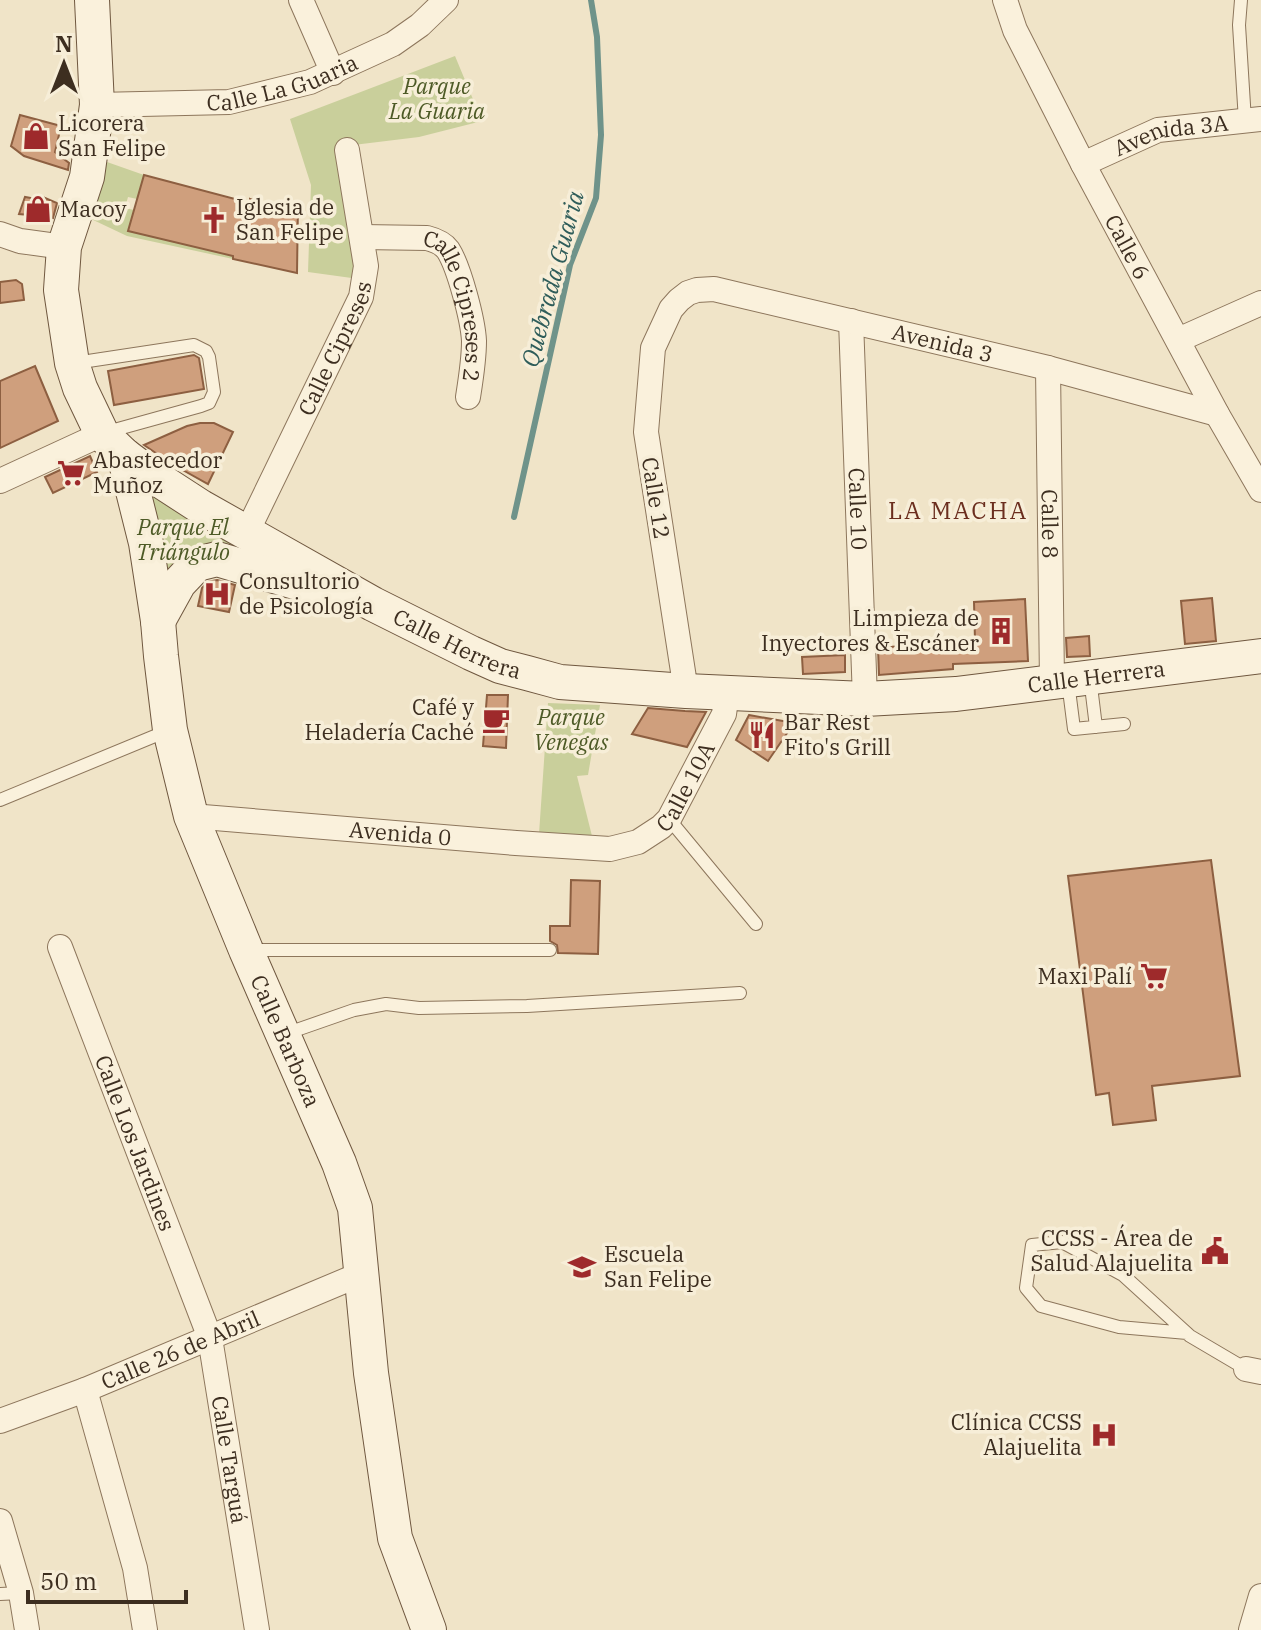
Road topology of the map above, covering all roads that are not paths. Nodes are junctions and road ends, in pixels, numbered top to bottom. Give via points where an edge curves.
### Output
1 (92, 0) edge
2 (301, 0) edge
3 (446, 0) edge
4 (1005, 0) edge
5 (1241, 0) edge
6 (333, 73) junction
7 (97, 105) junction
8 (1253, 120) edge
9 (347, 150) dead end
10 (1083, 164) junction
11 (0, 234) edge
12 (362, 237) junction
13 (64, 247) junction
14 (1261, 303) edge
15 (671, 309) joint
16 (851, 321) junction
17 (1178, 340) junction
18 (72, 363) junction
19 (1048, 368) junction
20 (468, 397) dead end
21 (1217, 414) junction
22 (113, 444) junction
23 (0, 481) edge
24 (1261, 490) edge
25 (247, 532) junction
26 (373, 604) junction
27 (158, 621) junction
28 (1261, 656) edge
29 (1070, 679) junction
30 (686, 691) junction
31 (727, 693) junction
32 (865, 699) junction
33 (1124, 724) dead end
34 (1096, 727) junction
35 (170, 730) junction
36 (0, 800) edge
37 (191, 816) junction
38 (669, 819) junction
39 (610, 849) joint
40 (756, 924) dead end
41 (60, 947) dead end
42 (246, 950) junction
43 (550, 950) dead end
44 (740, 993) dead end
45 (284, 1035) junction
46 (361, 1274) junction
47 (1187, 1333) junction
48 (210, 1338) junction
49 (1254, 1370) edge
50 (85, 1390) junction
51 (0, 1420) edge
52 (0, 1521) edge
53 (10, 1593) edge
54 (1261, 1596) edge
55 (27, 1630) edge
56 (145, 1630) edge
57 (257, 1630) edge
58 (429, 1630) edge
59 (1251, 1630) edge

1 - 7 street, Calle Herrera
2 - 6 street
3 - 6 street, Calle La Guaria via 393,44
4 - 10 street, Calle 6
5 - 8 lane via 1239,25
6 - 7 street, Calle La Guaria via 229,102
7 - 13 street, Calle Herrera via 87,177
8 - 10 street, Avenida 3A via 1158,130
9 - 12 street, Calle Cipreses
10 - 17 street, Calle 6
11 - 13 street
12 - 20 street, Calle Cipreses 2 via 427,238 449,251 474,337
12 - 25 street, Calle Cipreses via 366,266 361,297
13 - 18 street, Calle Herrera via 61,290
14 - 17 street
15 - 16 street, Avenida 3 via 688,293 714,289
15 - 30 street, Calle 12 via 653,348 646,432
16 - 19 street, Avenida 3
16 - 32 street, Calle 10
17 - 21 street, Calle 6
18 - 22 street, Calle Herrera via 80,388
18 - 22 lane via 194,345 206,351 214,392 209,403
19 - 21 street, Avenida 3
19 - 29 street, Calle 8
21 - 24 street, Calle 6
22 - 23 street
22 - 25 street, Calle Herrera via 144,470
22 - 27 street, Calle Barboza via 146,543
25 - 26 street, Calle Herrera
26 - 27 street via 217,559 197,564 179,583
26 - 30 street, Calle Herrera via 500,666 560,682
27 - 35 street, Calle Barboza
28 - 29 street, Calle Herrera
29 - 32 street, Calle Herrera
29 - 34 lane
29 - 34 lane via 1074,729
30 - 31 street, Calle Herrera
31 - 32 street, Calle Herrera
31 - 38 street, Calle 10A via 724,714
33 - 34 lane
35 - 36 lane
35 - 37 street, Calle Barboza
37 - 39 street, Avenida 0
37 - 42 street, Calle Barboza
38 - 39 street, Calle 10A via 638,842
38 - 40 lane
41 - 48 street, Calle Los Jardines
42 - 43 lane
42 - 45 street, Calle Barboza
44 - 45 lane via 527,1006 386,1004
45 - 46 street, Calle Barboza via 355,1208
46 - 48 street, Calle 26 de Abril
46 - 58 street, Calle Barboza via 395,1538
47 - 47 lane via 1123,1275 1062,1242 1032,1245 1026,1288 1041,1306 1119,1327
47 - 49 lane
48 - 50 street, Calle 26 de Abril
48 - 57 street, Calle Targuá
50 - 51 street, Calle 26 de Abril
50 - 56 street via 135,1568
52 - 53 street
53 - 55 street
54 - 59 street

